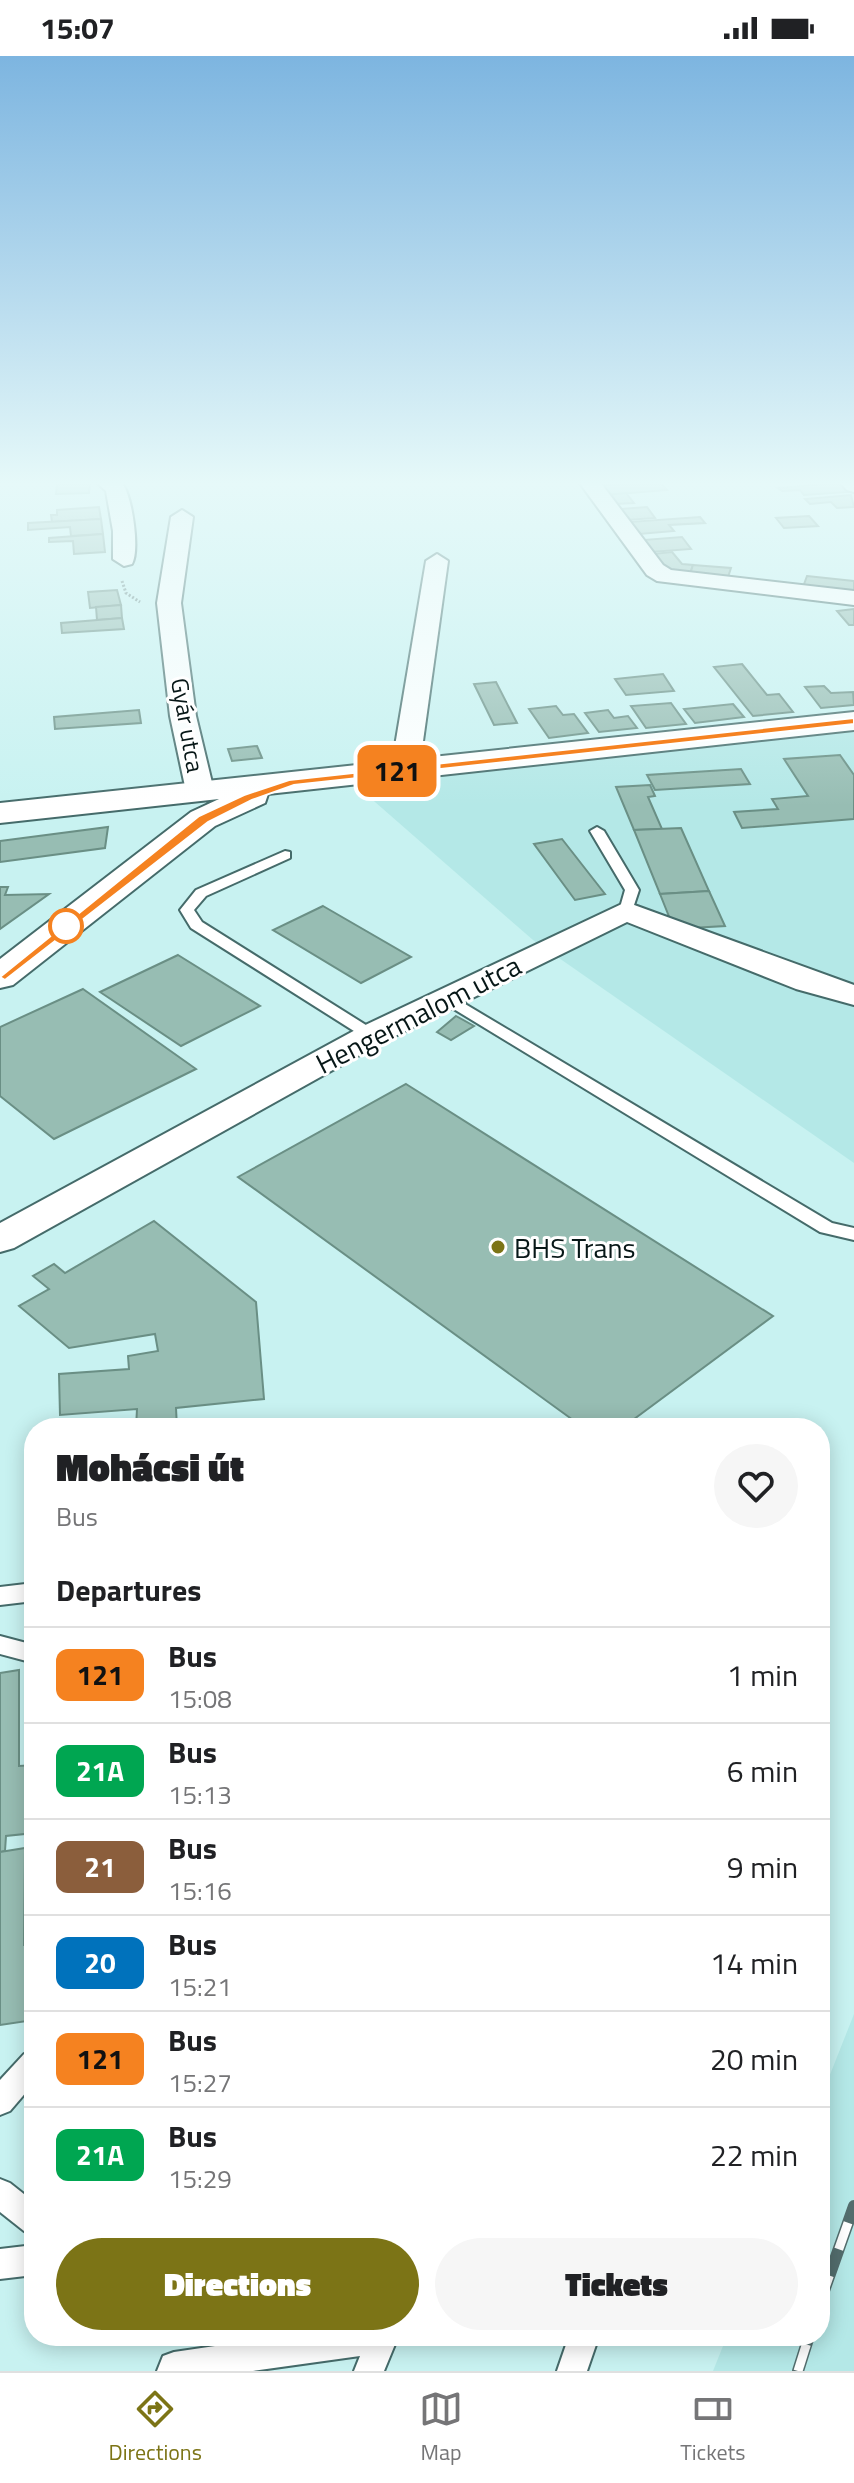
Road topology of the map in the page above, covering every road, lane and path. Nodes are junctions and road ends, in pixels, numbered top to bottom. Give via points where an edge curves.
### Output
1 (171, 590) edge
2 (433, 590) edge
3 (786, 590) edge
4 (854, 598) edge
5 (854, 721) edge
6 (405, 770) junction
7 (293, 782) junction
8 (200, 791) junction
9 (152, 796) junction
10 (0, 813) edge
11 (597, 831) dead end
12 (175, 840) junction
13 (285, 855) dead end
14 (626, 911) junction
15 (0, 977) edge
16 (854, 995) edge
17 (445, 997) junction
18 (371, 1035) junction
19 (854, 1234) edge
20 (0, 1239) edge
21 (24, 1593) edge
22 (0, 1596) edge
23 (0, 1645) edge
24 (24, 1651) edge
25 (24, 2074) edge
26 (0, 2101) edge
27 (0, 2193) edge
28 (24, 2213) edge
29 (24, 2261) edge
30 (0, 2264) edge
31 (316, 2346) edge
32 (379, 2346) edge
33 (581, 2346) edge
34 (172, 2371) edge
35 (369, 2371) edge
36 (572, 2371) edge

1 - 8 street, Gyár utca via 183,716
2 - 6 street
3 - 4 street
5 - 6 main road
6 - 7 main road
7 - 8 main road
7 - 12 main road via 203,819
8 - 9 main road
9 - 10 main road
9 - 12 main road via 178,812 182,822
11 - 14 lane via 632,890
12 - 15 main road
13 - 18 lane via 201,893 187,910 196,925
14 - 16 street
14 - 17 street, Hengermalom utca
17 - 18 street, Hengermalom utca
17 - 19 lane via 826,1228
18 - 20 street, Hengermalom utca
21 - 22 lane
23 - 24 lane
25 - 26 lane
27 - 28 lane
29 - 30 lane
31 - 34 lane
32 - 35 lane
33 - 36 lane

